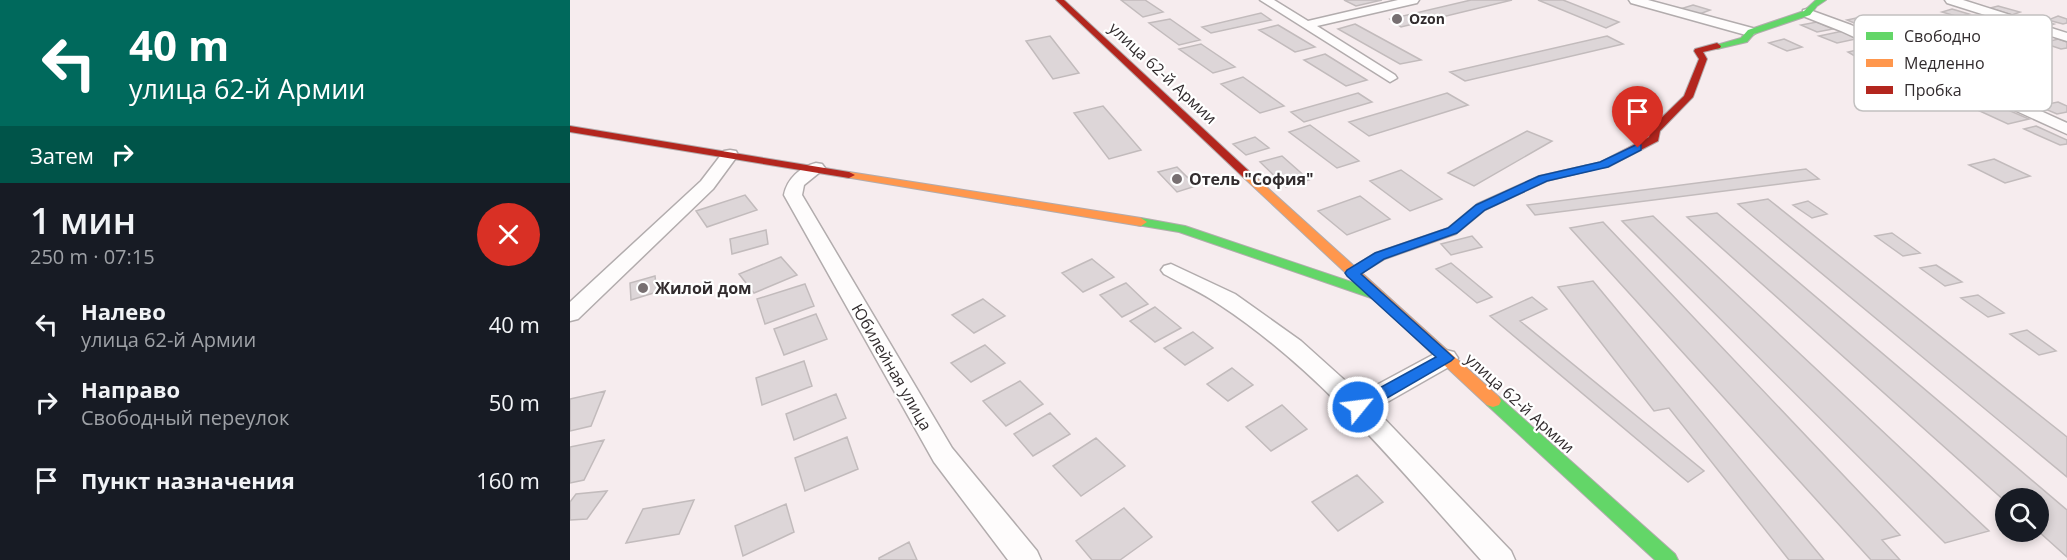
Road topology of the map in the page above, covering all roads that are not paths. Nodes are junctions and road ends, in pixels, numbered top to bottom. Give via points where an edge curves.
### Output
1 (1060, 0) edge
2 (1266, 0) edge
3 (1413, 0) edge
4 (1635, 0) edge
5 (1822, 0) edge
6 (1951, 0) edge
7 (1807, 14) junction
8 (1998, 15) edge
9 (1306, 25) junction
10 (1752, 32) junction
11 (1854, 32) edge
12 (2052, 32) edge
13 (2067, 37) edge
14 (1390, 78) dead end
15 (2028, 111) edge
16 (570, 129) edge
17 (2067, 129) edge
18 (730, 155) junction
19 (816, 168) junction
20 (1171, 270) dead end
21 (1352, 273) junction
22 (1379, 296) junction
23 (574, 307) edge
24 (1446, 358) junction
25 (1358, 407) junction
26 (1026, 560) edge
27 (1500, 560) edge
28 (1668, 560) edge

1 - 21 street, улица 62-й Армии
2 - 9 street
3 - 9 street
4 - 10 street
5 - 7 street
6 - 8 street
7 - 10 street
7 - 11 street
9 - 14 street
10 - 21 street via 1744,40 1698,51 1704,59 1688,97 1655,130 1654,139 1604,165 1543,178 1480,207 1452,231 1380,256
12 - 13 street
15 - 17 street
16 - 18 street
18 - 19 street
18 - 23 street via 707,185
19 - 22 street via 1181,228
19 - 26 street, Юбилейная улица via 795,183 793,195 943,455
20 - 25 street via 1227,299 1284,340
21 - 22 street, улица 62-й Армии
22 - 24 street, улица 62-й Армии
24 - 25 street
24 - 28 street, улица 62-й Армии
25 - 27 street

